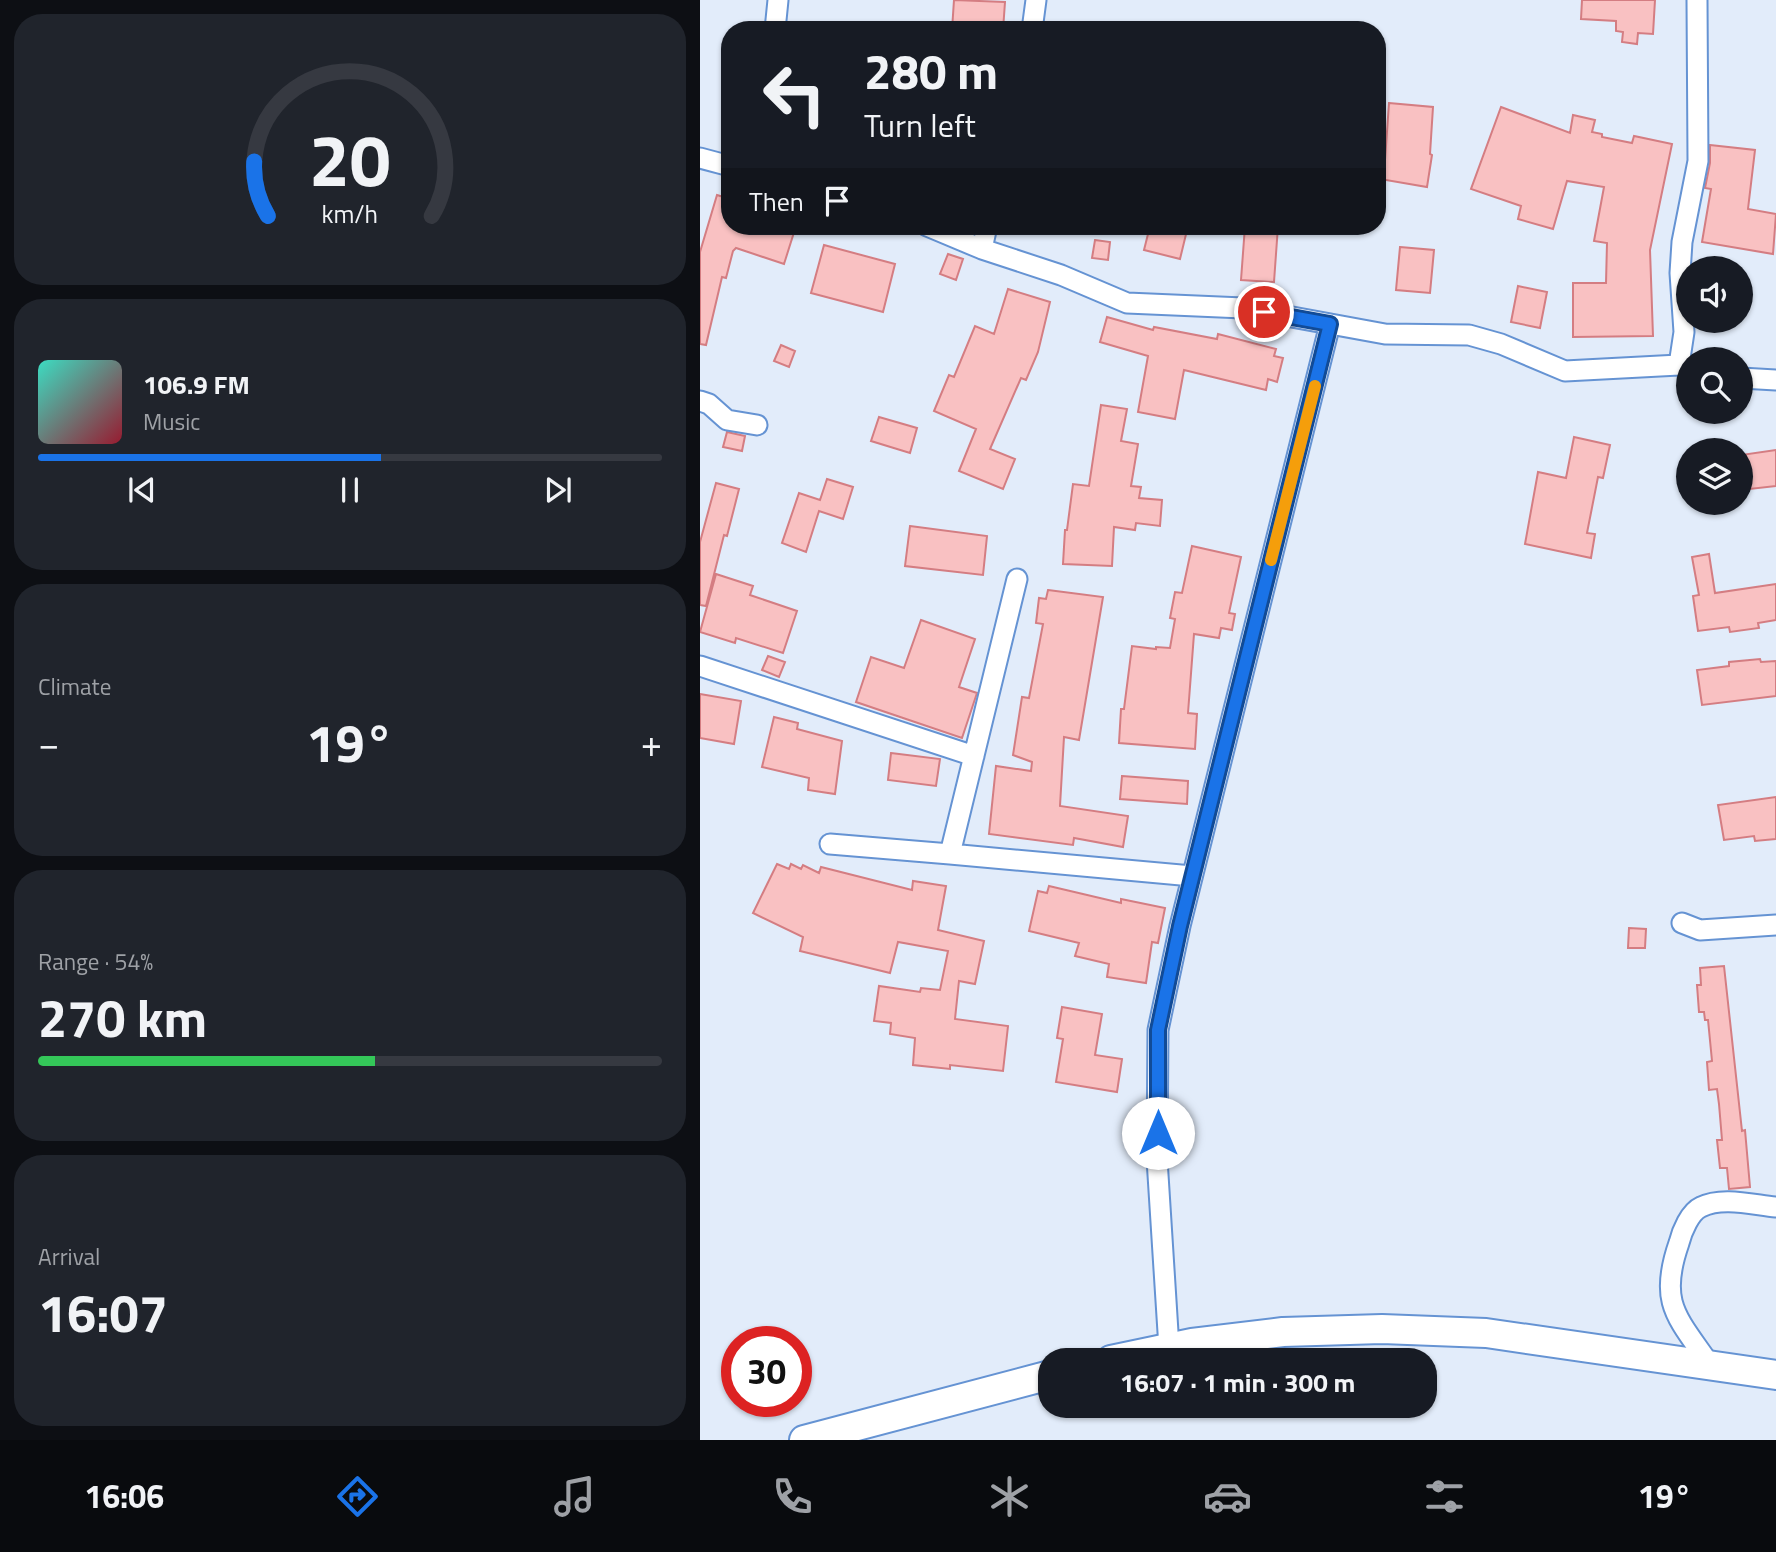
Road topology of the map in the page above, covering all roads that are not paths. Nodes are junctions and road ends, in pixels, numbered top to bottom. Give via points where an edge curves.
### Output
1 (778, 0) edge
2 (1036, 0) edge
3 (1697, 0) edge
4 (776, 21) edge
5 (1033, 21) edge
6 (700, 158) edge
7 (721, 164) edge
8 (950, 235) edge
9 (985, 235) edge
10 (982, 248) junction
11 (1330, 324) junction
12 (1684, 347) edge
13 (1676, 367) edge
14 (1753, 379) edge
15 (1776, 380) edge
16 (700, 401) edge
17 (757, 425) dead end
18 (1017, 579) dead end
19 (700, 666) edge
20 (974, 756) junction
21 (830, 844) dead end
22 (950, 854) junction
23 (1192, 876) junction
24 (1682, 923) dead end
25 (1776, 925) edge
26 (1776, 1207) edge
27 (1169, 1348) joint
28 (1710, 1365) junction
29 (1776, 1375) edge
30 (1038, 1378) edge
31 (804, 1440) edge

1 - 4 street
2 - 5 street
3 - 12 street via 1698,161 1682,242
6 - 7 street
8 - 10 street
9 - 10 street
10 - 11 street via 1127,303 1243,308
11 - 13 street via 1385,334 1469,335 1565,371
11 - 23 street
14 - 15 street
16 - 17 street via 727,420
18 - 20 street
19 - 20 street
20 - 22 street
21 - 22 street
22 - 23 street
23 - 27 street via 1158,1030 1157,1158
24 - 25 street via 1700,930
26 - 28 street via 1721,1201 1700,1207 1683,1229 1671,1265 1669,1299
27 - 28 main road via 1283,1332 1382,1329 1486,1333
28 - 29 main road
30 - 31 main road

